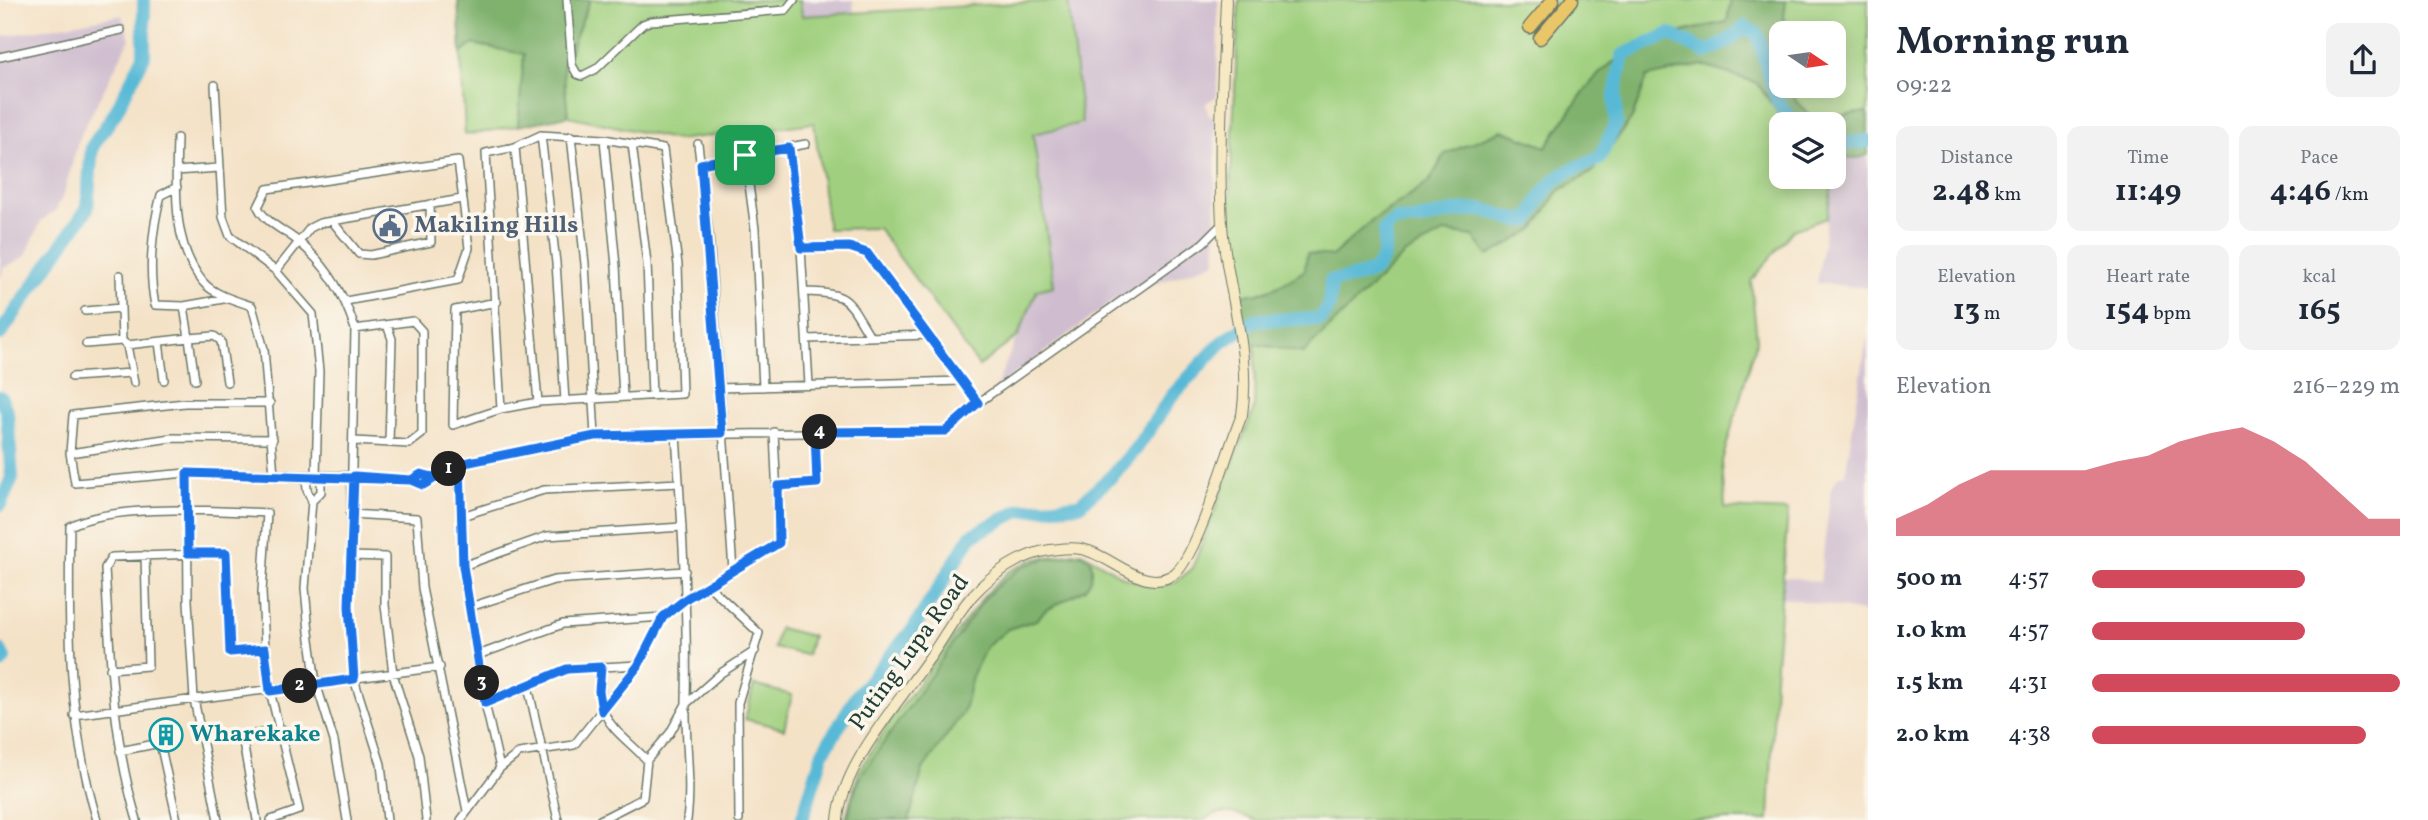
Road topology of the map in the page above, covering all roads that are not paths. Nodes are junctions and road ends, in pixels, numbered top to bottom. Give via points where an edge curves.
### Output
1 (567, 0) edge
2 (794, 0) edge
3 (1226, 0) edge
4 (1553, 0) edge
5 (1572, 0) edge
6 (1530, 27) dead end
7 (121, 30) dead end
8 (1540, 38) dead end
9 (0, 57) edge
10 (215, 86) dead end
11 (541, 135) junction
12 (571, 136) junction
13 (177, 138) dead end
14 (604, 139) junction
15 (632, 144) junction
16 (698, 144) dead end
17 (806, 144) dead end
18 (514, 147) junction
19 (789, 148) junction
20 (745, 155) junction
21 (701, 164) junction
22 (219, 168) junction
23 (176, 171) junction
24 (177, 187) junction
25 (462, 199) junction
26 (430, 204) junction
27 (332, 221) junction
28 (1222, 224) junction
29 (297, 241) junction
30 (801, 248) junction
31 (276, 271) junction
32 (120, 275) dead end
33 (804, 292) junction
34 (229, 298) junction
35 (346, 301) junction
36 (497, 302) junction
37 (184, 306) junction
38 (121, 308) junction
39 (85, 311) dead end
40 (387, 325) junction
41 (355, 329) junction
42 (928, 335) junction
43 (870, 336) junction
44 (189, 338) junction
45 (807, 339) junction
46 (159, 342) junction
47 (125, 343) junction
48 (86, 344) dead end
49 (132, 373) junction
50 (72, 377) dead end
51 (164, 380) dead end
52 (195, 380) dead end
53 (962, 381) junction
54 (227, 382) dead end
55 (134, 383) dead end
56 (809, 385) junction
57 (764, 387) junction
58 (718, 388) junction
59 (652, 396) junction
60 (623, 397) junction
61 (591, 399) junction
62 (565, 401) junction
63 (538, 402) junction
64 (270, 403) junction
65 (978, 403) junction
66 (501, 409) junction
67 (774, 432) junction
68 (815, 432) junction
69 (722, 433) junction
70 (676, 435) junction
71 (595, 436) junction
72 (272, 439) junction
73 (355, 441) junction
74 (390, 443) junction
75 (69, 453) junction
76 (460, 464) junction
77 (187, 473) junction
78 (274, 475) junction
79 (306, 475) junction
80 (319, 475) junction
81 (354, 476) junction
82 (679, 483) junction
83 (778, 486) junction
84 (312, 501) junction
85 (187, 510) junction
86 (350, 514) junction
87 (461, 516) junction
88 (682, 527) junction
89 (188, 553) junction
90 (145, 555) junction
91 (350, 556) junction
92 (463, 566) junction
93 (685, 570) junction
94 (733, 570) junction
95 (708, 585) junction
96 (687, 598) junction
97 (470, 607) junction
98 (663, 617) junction
99 (265, 649) junction
100 (755, 650) junction
101 (478, 655) junction
102 (638, 666) junction
103 (440, 667) junction
104 (601, 667) junction
105 (110, 669) junction
106 (393, 674) junction
107 (354, 679) junction
108 (316, 683) junction
109 (527, 686) junction
110 (270, 691) junction
111 (194, 699) junction
112 (485, 703) junction
113 (686, 704) junction
114 (115, 710) junction
115 (602, 711) junction
116 (74, 715) junction
117 (282, 729) junction
118 (120, 751) junction
119 (543, 751) junction
120 (647, 760) junction
121 (500, 768) junction
122 (467, 811) junction
123 (97, 820) edge
124 (137, 820) edge
125 (177, 820) edge
126 (218, 820) edge
127 (257, 820) edge
128 (271, 820) edge
129 (347, 820) edge
130 (387, 820) edge
131 (426, 820) edge
132 (461, 820) edge
133 (558, 820) edge
134 (600, 820) edge
135 (687, 820) edge
136 (739, 820) edge
137 (838, 820) edge

1 - 2 street via 572,65 582,76 651,21 786,10
3 - 28 street
4 - 6 highway
5 - 8 highway
7 - 9 street
10 - 22 street
11 - 12 street
11 - 18 street
11 - 62 street
12 - 14 street
12 - 61 street via 585,264
13 - 23 street
14 - 15 street
14 - 60 street
15 - 59 street via 648,263
15 - 59 street via 663,149 678,265 682,394
16 - 21 street
17 - 19 street
18 - 36 street via 486,153
18 - 63 street
19 - 20 street
19 - 30 street
20 - 21 street
20 - 57 street via 755,229
21 - 58 street
22 - 23 street
22 - 31 street via 223,217 230,236
23 - 24 street
24 - 34 street via 179,230 186,249 204,283
24 - 37 street via 161,195 154,220 152,290 155,305
25 - 26 street
25 - 29 street via 458,161 267,189 258,207 262,216
25 - 35 street via 469,248 458,280
26 - 27 street
26 - 27 street via 431,242 370,256 359,254
27 - 29 street via 310,228
28 - 65 street via 1203,243
28 - 137 street, Puting Lupa Road via 1241,338 1245,395 1242,415 1184,564 1167,579 1156,581 1140,578 1094,553 1067,548 1023,557 998,573 973,595 865,751 839,803
29 - 31 street
29 - 35 street via 326,269
30 - 33 street
30 - 42 street via 849,247 867,253
31 - 80 street via 313,314 319,371
32 - 38 street
33 - 43 street via 834,293 846,299
33 - 45 street
34 - 37 street
34 - 64 street via 252,306 264,349
35 - 41 street
36 - 66 street
36 - 66 street via 455,310 453,425
37 - 44 street
38 - 39 street
38 - 47 street
40 - 41 street
40 - 74 street via 391,340
40 - 74 street via 413,321 422,331 422,434 409,444
41 - 73 street
42 - 43 street
42 - 53 street
43 - 45 street
44 - 46 street
44 - 52 street
44 - 54 street via 218,337
45 - 56 street
46 - 47 street
46 - 51 street
47 - 48 street
47 - 49 street
49 - 50 street
49 - 55 street
53 - 56 street
53 - 65 street
56 - 57 street
57 - 58 street
58 - 69 street
59 - 60 street
60 - 61 street
61 - 62 street
61 - 71 street
62 - 63 street
63 - 66 street
64 - 72 street
64 - 75 street via 185,403 86,411 73,415
65 - 68 street via 946,431
67 - 68 street
67 - 69 street
67 - 83 street
68 - 83 street via 817,483
69 - 70 street
69 - 94 street
70 - 71 street
70 - 82 street
71 - 76 street
72 - 75 street via 171,438
72 - 78 street
73 - 74 street
73 - 81 street
75 - 77 street via 75,483
76 - 81 street via 423,485
76 - 87 street
77 - 78 street
77 - 85 street
78 - 79 street
79 - 80 street
79 - 84 street
80 - 81 street
80 - 84 street via 321,492
81 - 86 street
82 - 87 street via 544,490
82 - 88 street
83 - 94 street via 779,543
84 - 108 street via 305,588
85 - 89 street
85 - 99 street via 267,513 262,592
85 - 116 street via 88,517 70,526 68,617
86 - 91 street
86 - 103 street via 417,518 422,587
87 - 92 street
88 - 92 street via 547,536
88 - 93 street
89 - 90 street
89 - 99 street via 226,553 230,652
89 - 111 street
90 - 105 street via 112,557 105,568
90 - 105 street via 148,666
91 - 106 street via 385,557 384,605
91 - 107 street
92 - 97 street
93 - 96 street
93 - 97 street via 554,580
94 - 95 street
95 - 96 street
95 - 100 street via 760,633
96 - 98 street
96 - 113 street
97 - 101 street
98 - 101 street via 563,624
98 - 102 street
99 - 110 street
100 - 113 street
100 - 136 street via 738,703
101 - 112 street
102 - 104 street
102 - 115 street
103 - 106 street
103 - 122 street
104 - 109 street via 567,669
104 - 115 street
105 - 114 street
106 - 107 street
106 - 131 street via 419,756
107 - 108 street
107 - 130 street via 381,764
108 - 110 street
108 - 129 street via 334,741
109 - 112 street
109 - 119 street
110 - 111 street
110 - 117 street
111 - 114 street
111 - 126 street
112 - 121 street
113 - 120 street
113 - 135 street
114 - 116 street
114 - 118 street
115 - 119 street via 574,745
115 - 120 street via 611,727
116 - 123 street
117 - 127 street via 247,736 243,742
117 - 128 street via 299,810
118 - 124 street
118 - 125 street via 160,743
119 - 121 street via 519,753
119 - 133 street
120 - 134 street via 643,798
121 - 122 street
122 - 132 street

